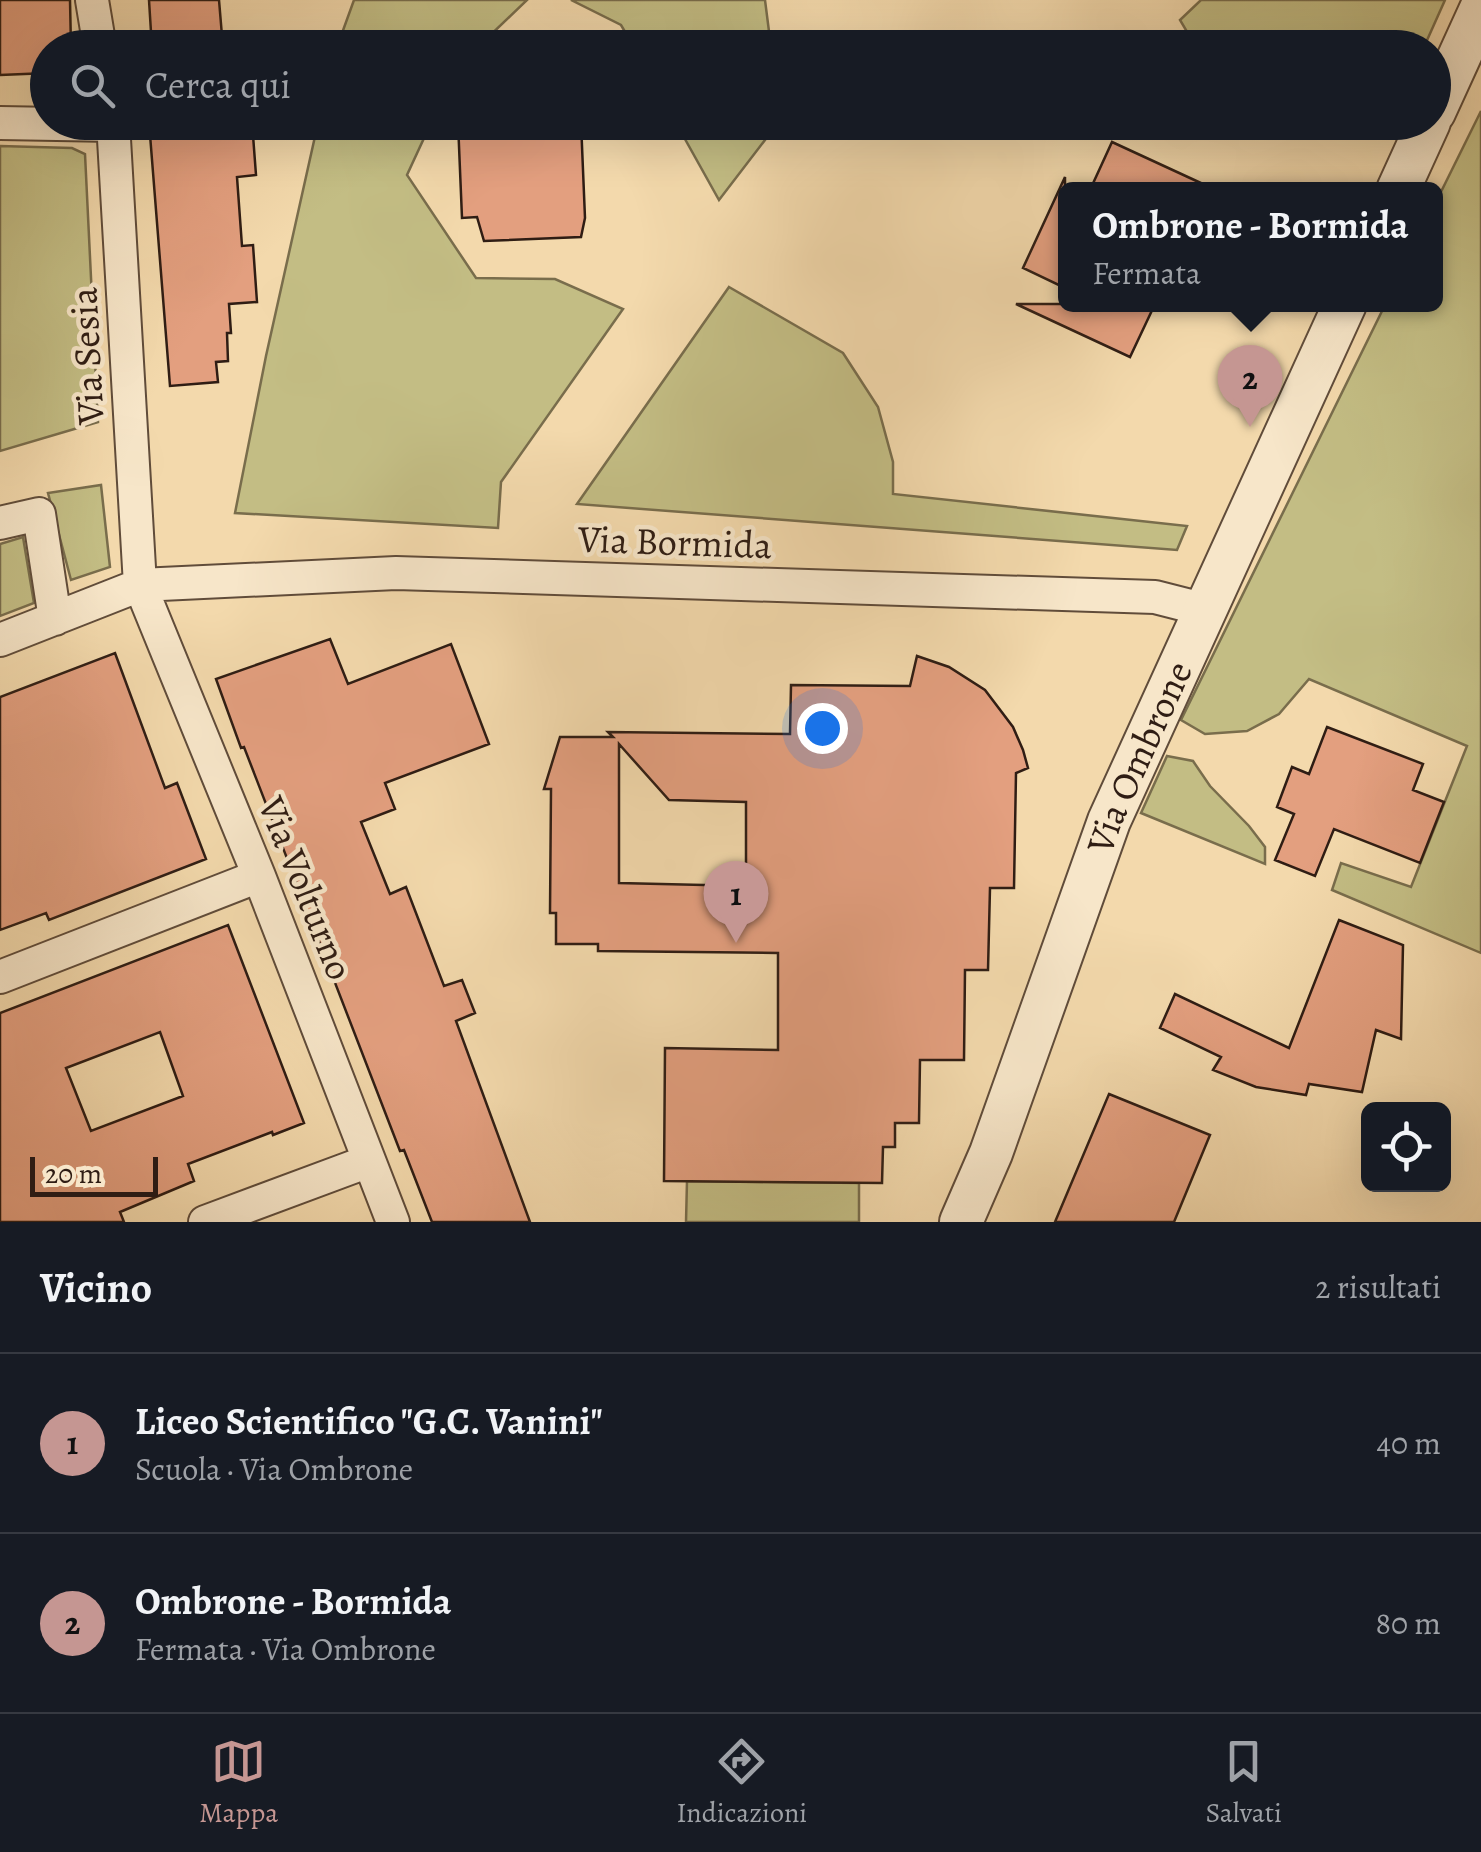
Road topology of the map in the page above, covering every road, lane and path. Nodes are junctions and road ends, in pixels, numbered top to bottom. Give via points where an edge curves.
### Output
1 (92, 0) edge
2 (1481, 9) edge
3 (97, 30) edge
4 (1451, 75) edge
5 (0, 123) edge
6 (30, 123) edge
7 (115, 140) edge
8 (1421, 140) edge
9 (1402, 182) edge
10 (1341, 312) edge
11 (0, 523) edge
12 (140, 586) junction
13 (1206, 610) junction
14 (55, 619) junction
15 (0, 640) edge
16 (259, 876) junction
17 (0, 977) edge
18 (369, 1161) junction
19 (205, 1222) edge
20 (392, 1222) edge
21 (961, 1222) edge

1 - 3 street
2 - 4 street
5 - 6 street
7 - 12 street, Via Sesia
8 - 9 street
10 - 13 street, Via Ombrone
11 - 14 street via 39,514
12 - 13 street, Via Bormida via 396,573 1155,597
12 - 14 street, Via Bormida
12 - 16 street, Via Volturno
13 - 21 street, Via Ombrone via 1108,821
14 - 15 street, Via Bormida
16 - 17 street
16 - 18 street, Via Volturno
18 - 19 street
18 - 20 street, Via Volturno

